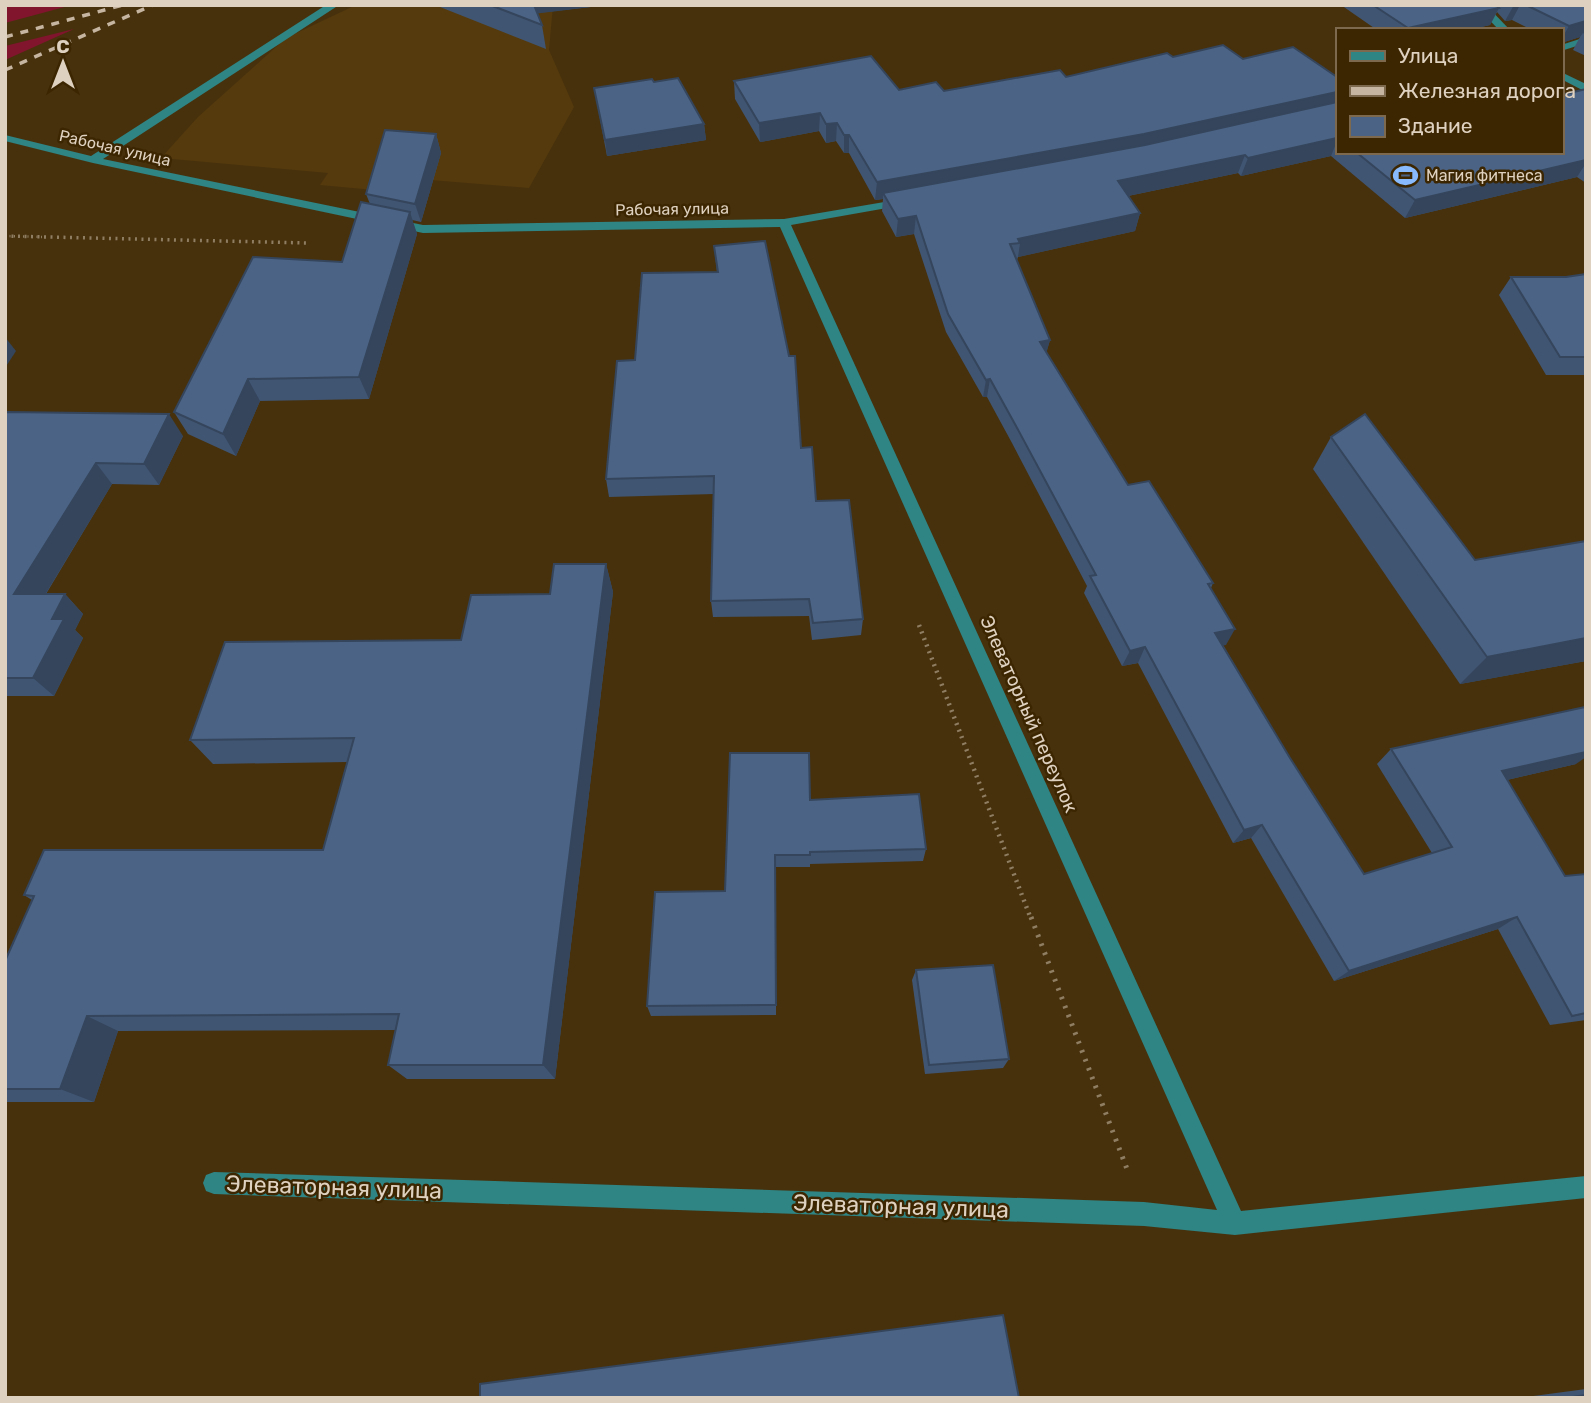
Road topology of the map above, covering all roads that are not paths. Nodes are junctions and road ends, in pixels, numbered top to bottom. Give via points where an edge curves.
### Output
1 (334, 5) edge
2 (1480, 5) edge
3 (1503, 28) edge
4 (1586, 40) edge
5 (1563, 47) edge
6 (1563, 76) edge
7 (1586, 89) edge
8 (5, 138) edge
9 (93, 160) junction
10 (921, 198) edge
11 (784, 223) junction
12 (214, 1183) dead end
13 (1586, 1187) edge
14 (1235, 1223) junction

1 - 9 street
2 - 3 street
4 - 5 street
6 - 7 street
8 - 9 street, Рабочая улица
9 - 11 street, Рабочая улица via 423,229
10 - 11 street, Рабочая улица
11 - 14 street, Элеваторный переулок
12 - 14 street, Элеваторная улица via 1144,1214
13 - 14 street, Элеваторная улица

